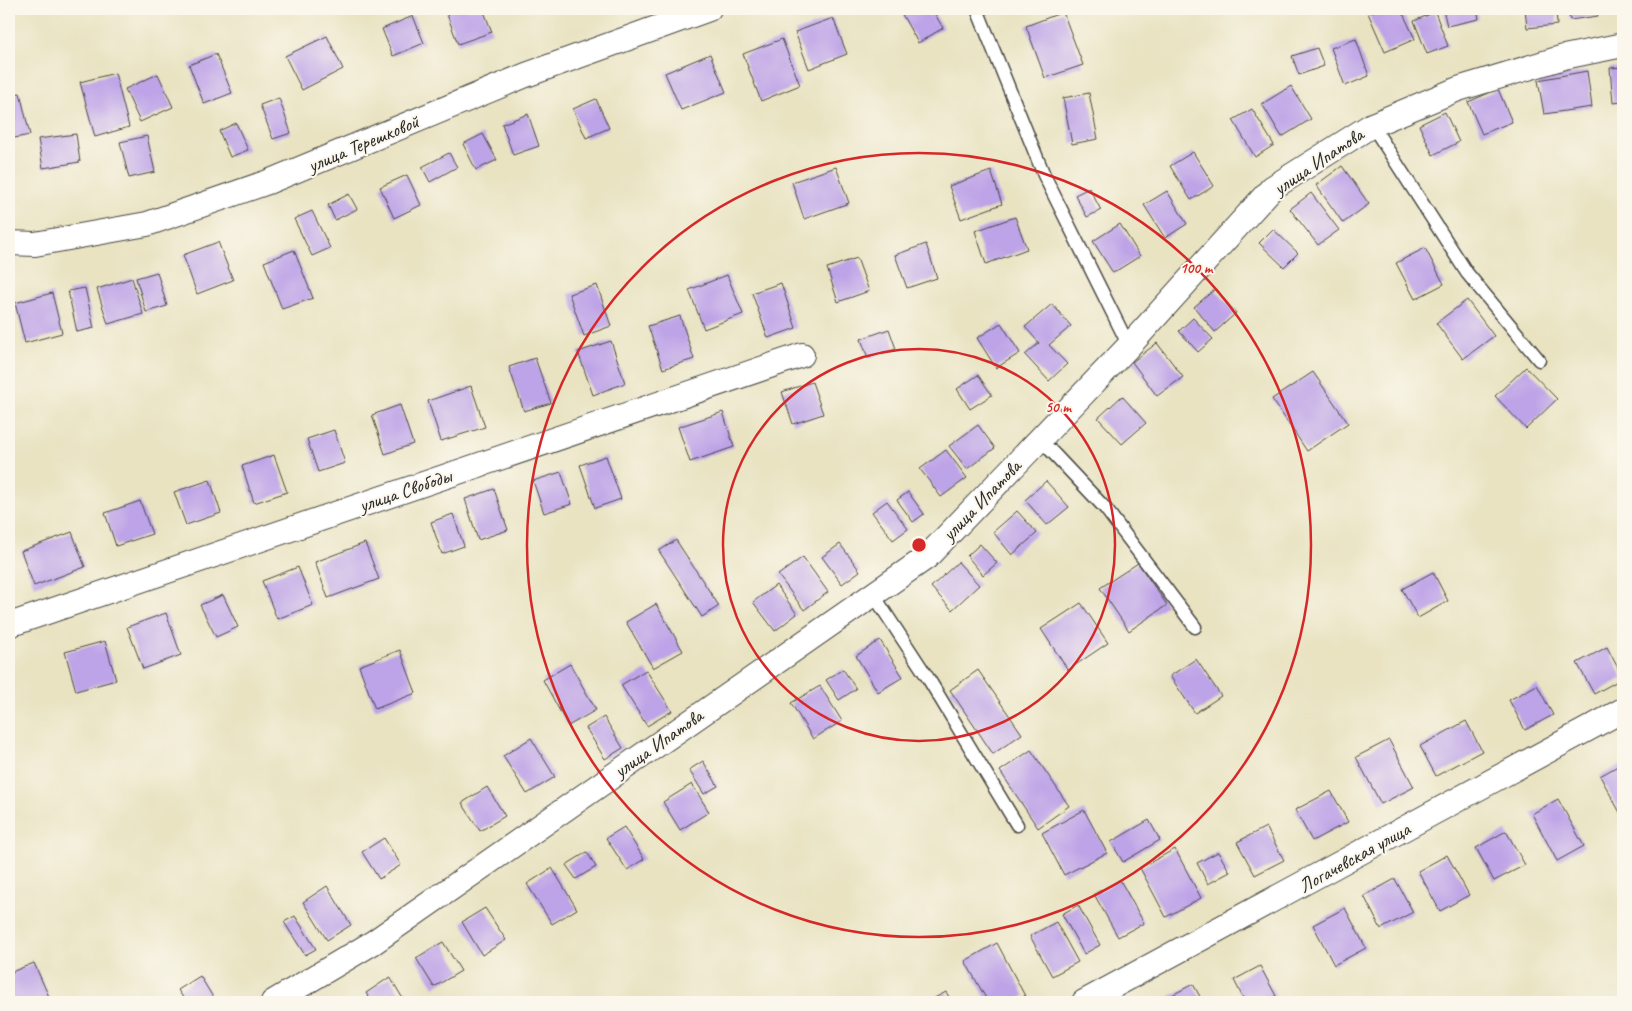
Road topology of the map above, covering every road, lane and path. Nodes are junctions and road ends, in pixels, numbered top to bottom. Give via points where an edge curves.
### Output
1 (709, 9) edge
2 (977, 9) edge
3 (1623, 45) edge
4 (1372, 125) junction
5 (9, 243) edge
6 (1129, 346) junction
7 (802, 355) dead end
8 (1539, 360) dead end
9 (1040, 439) junction
10 (873, 594) junction
11 (9, 625) edge
12 (1195, 627) dead end
13 (1623, 710) edge
14 (1017, 825) dead end
15 (273, 1002) edge
16 (1084, 1002) edge

1 - 5 street, улица Терешковой via 526,75 268,182 147,224 36,244
2 - 6 lane via 1044,175
3 - 4 street, улица Ипатова via 1564,57 1458,89
4 - 6 street, улица Ипатова via 1272,188
4 - 8 lane via 1467,273
6 - 9 street, улица Ипатова
7 - 11 street, улица Свободы
9 - 10 street, улица Ипатова via 926,557
9 - 12 lane via 1105,508
10 - 14 lane
10 - 15 street, улица Ипатова via 374,942
13 - 16 street, Логачевская улица

